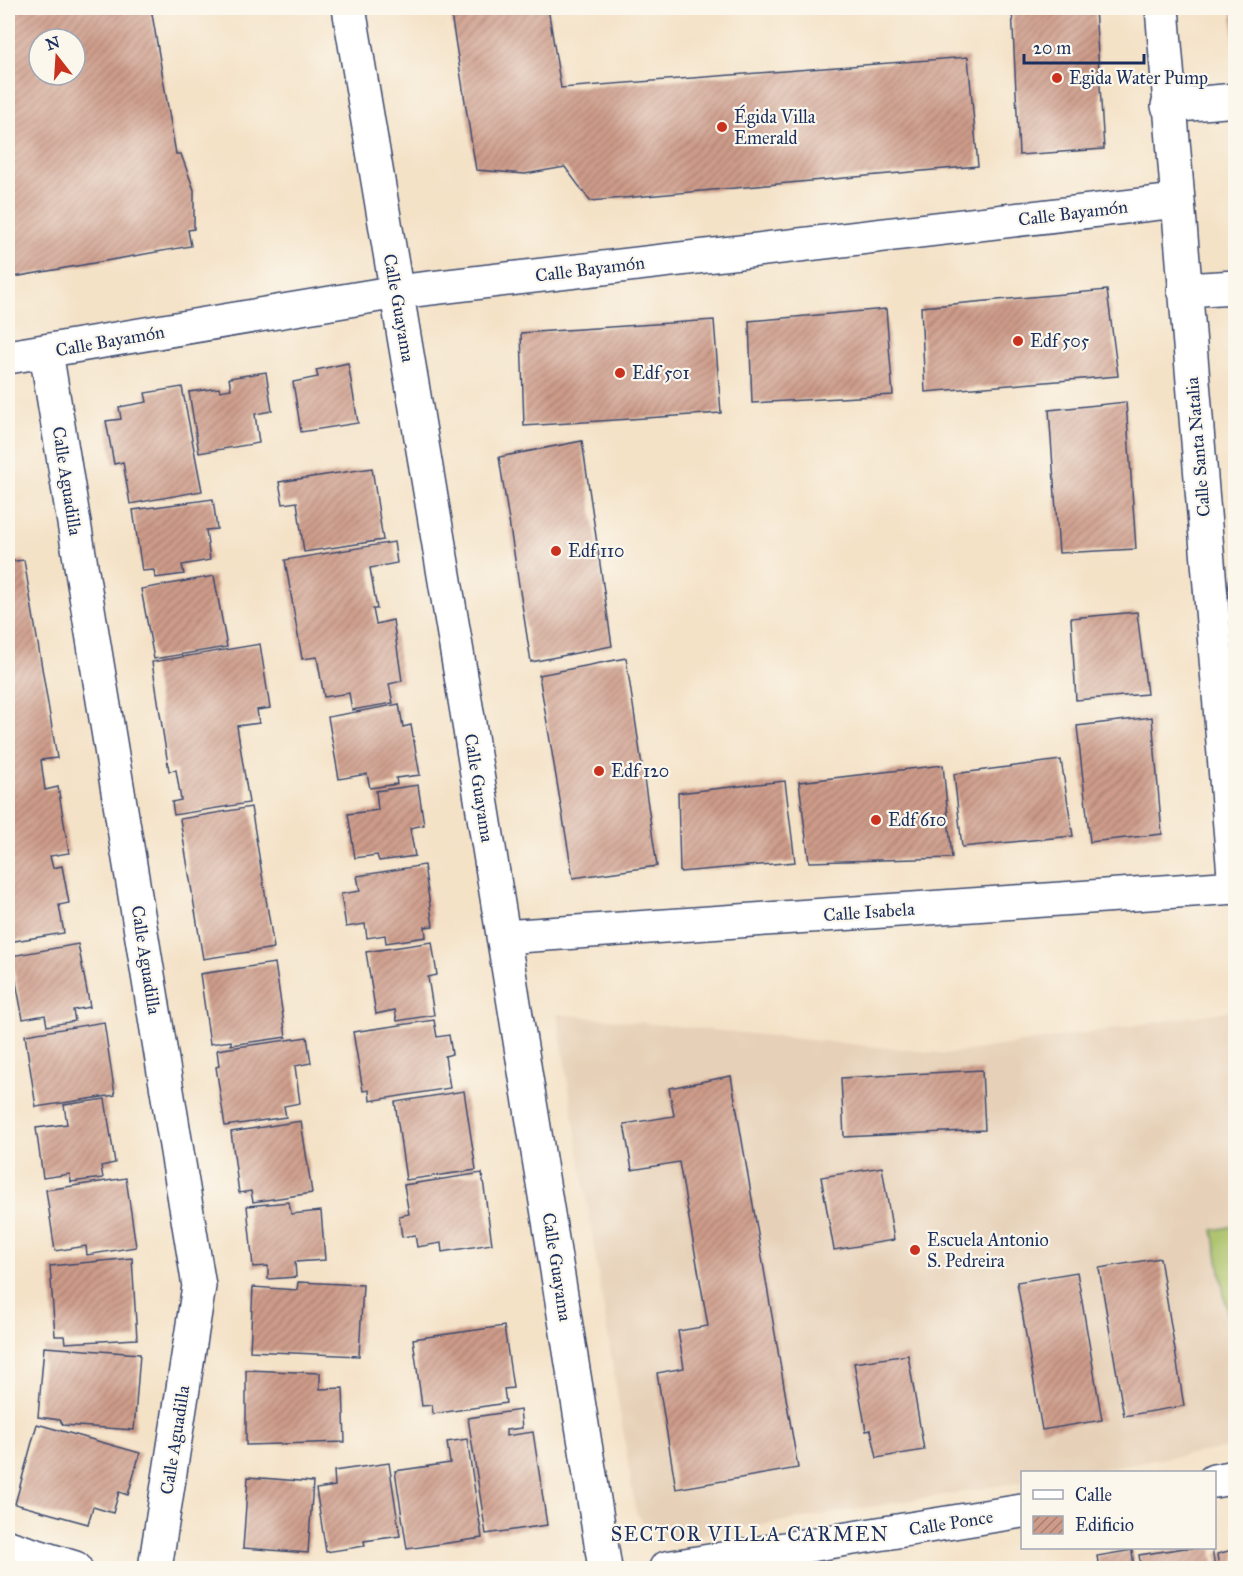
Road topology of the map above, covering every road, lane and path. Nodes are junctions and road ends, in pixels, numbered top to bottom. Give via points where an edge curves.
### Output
1 (349, 8) edge
2 (1162, 8) edge
3 (1236, 100) edge
4 (1168, 106) junction
5 (1176, 201) junction
6 (1236, 287) edge
7 (1184, 290) junction
8 (397, 292) junction
9 (46, 352) junction
10 (8, 357) edge
11 (1235, 887) edge
12 (503, 937) junction
13 (1236, 1477) edge
14 (1216, 1481) edge
15 (1021, 1511) edge
16 (8, 1547) edge
17 (75, 1569) edge
18 (155, 1569) edge
19 (605, 1569) edge
20 (666, 1569) edge

1 - 8 street, Calle Guayama
2 - 4 street, Calle Santa Natalia
3 - 4 street
4 - 5 street, Calle Santa Natalia
5 - 7 street, Calle Santa Natalia
5 - 8 street, Calle Bayamón
6 - 7 street
7 - 11 street, Calle Santa Natalia
8 - 9 street, Calle Bayamón
8 - 12 street, Calle Guayama
9 - 10 street, Calle Bayamón
9 - 18 street, Calle Aguadilla via 199,1286
11 - 12 street, Calle Isabela
12 - 19 street, Calle Guayama
13 - 14 street
15 - 20 street, Calle Ponce
16 - 17 street

